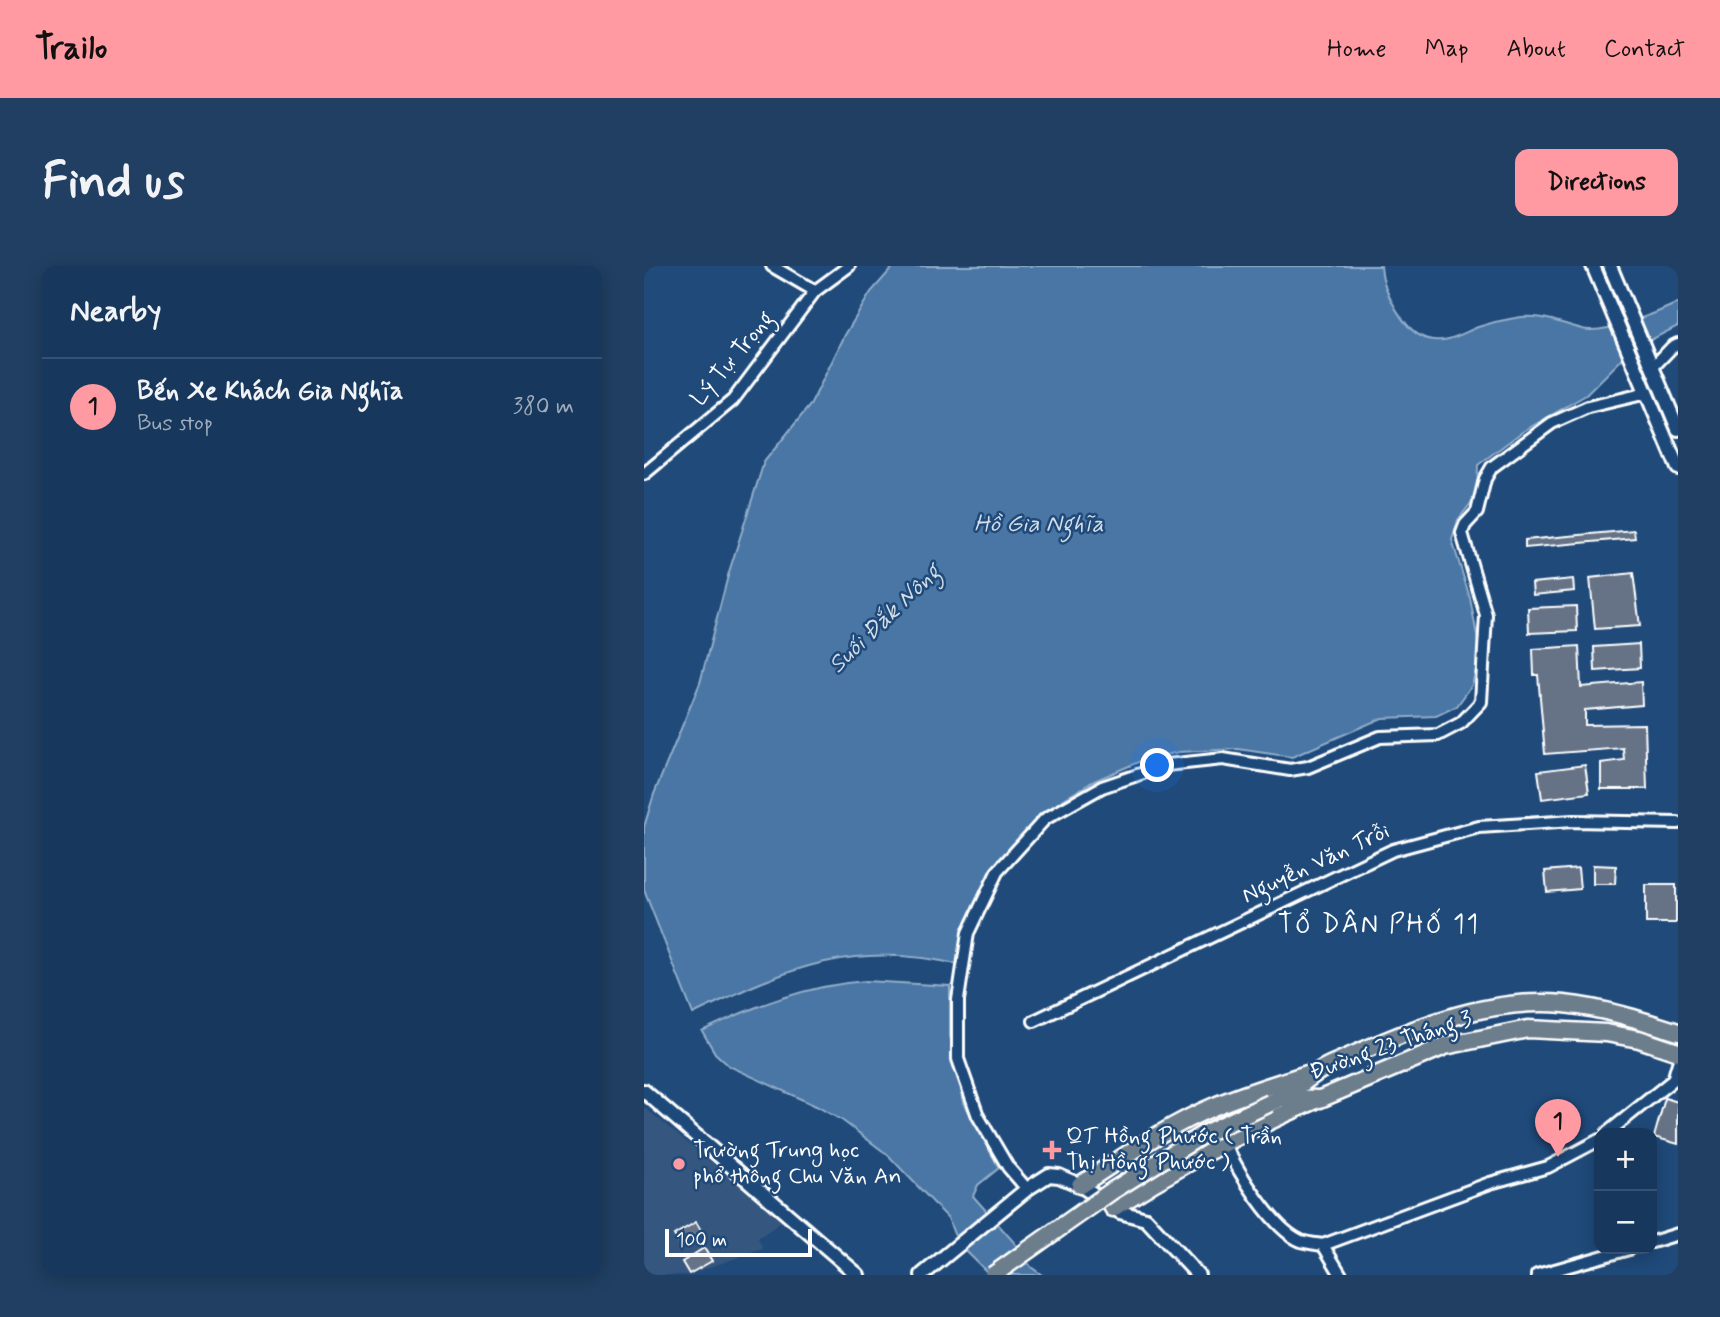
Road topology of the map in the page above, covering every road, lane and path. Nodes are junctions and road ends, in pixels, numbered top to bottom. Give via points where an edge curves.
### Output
1 (772, 266) edge
2 (849, 266) edge
3 (1593, 266) edge
4 (1610, 266) edge
5 (815, 291) junction
6 (1678, 344) edge
7 (1653, 367) junction
8 (1647, 393) junction
9 (1678, 429) edge
10 (1678, 468) edge
11 (644, 474) edge
12 (1678, 822) edge
13 (1034, 1021) dead end
14 (1678, 1032) edge
15 (1678, 1052) edge
16 (1678, 1063) edge
17 (1316, 1072) junction
18 (644, 1091) edge
19 (1320, 1099) junction
20 (1276, 1100) junction
21 (1613, 1128) edge
22 (1224, 1142) junction
23 (1594, 1143) edge
24 (1080, 1185) junction
25 (1027, 1189) junction
26 (1113, 1208) junction
27 (1678, 1234) edge
28 (1657, 1240) edge
29 (1323, 1245) junction
30 (1611, 1254) edge
31 (859, 1275) edge
32 (922, 1275) edge
33 (993, 1275) edge
34 (1198, 1275) edge
35 (1341, 1275) edge
36 (1537, 1275) edge

1 - 5 street
2 - 5 street, Lý Tự Trọng
3 - 8 street
4 - 7 street
5 - 11 street, Lý Tự Trọng via 733,400
6 - 7 street
7 - 9 street
8 - 10 street
8 - 25 street via 1588,407 1552,423 1492,467 1485,479 1477,512 1462,533 1486,615 1481,702 1461,723 1438,734 1380,737 1290,770 1223,759 1167,765 1102,787 1045,820 997,872 968,933 958,999 958,1059 978,1116 1008,1167
12 - 13 street, Nguyễn Văn Trỗi via 1573,821 1479,827 1393,850
14 - 17 main road, Đường 23 Tháng 3 via 1569,1005 1532,1004 1440,1021
15 - 19 main road, Đường 23 Tháng 3 via 1606,1032 1528,1029 1446,1046
16 - 21 street via 1673,1080
17 - 20 main road, Đường 23 Tháng 3
17 - 24 main road via 1195,1115
18 - 31 street
19 - 20 main road, Đường 23 Tháng 3
19 - 22 main road
20 - 33 main road, bridge via 1202,1135 1112,1191
22 - 26 main road
22 - 29 street via 1234,1165 1276,1222 1300,1241
23 - 29 street via 1548,1167 1490,1183
24 - 25 street via 1049,1175
24 - 26 street
25 - 32 street
26 - 34 street via 1152,1223
27 - 28 street
29 - 35 street
30 - 36 street

